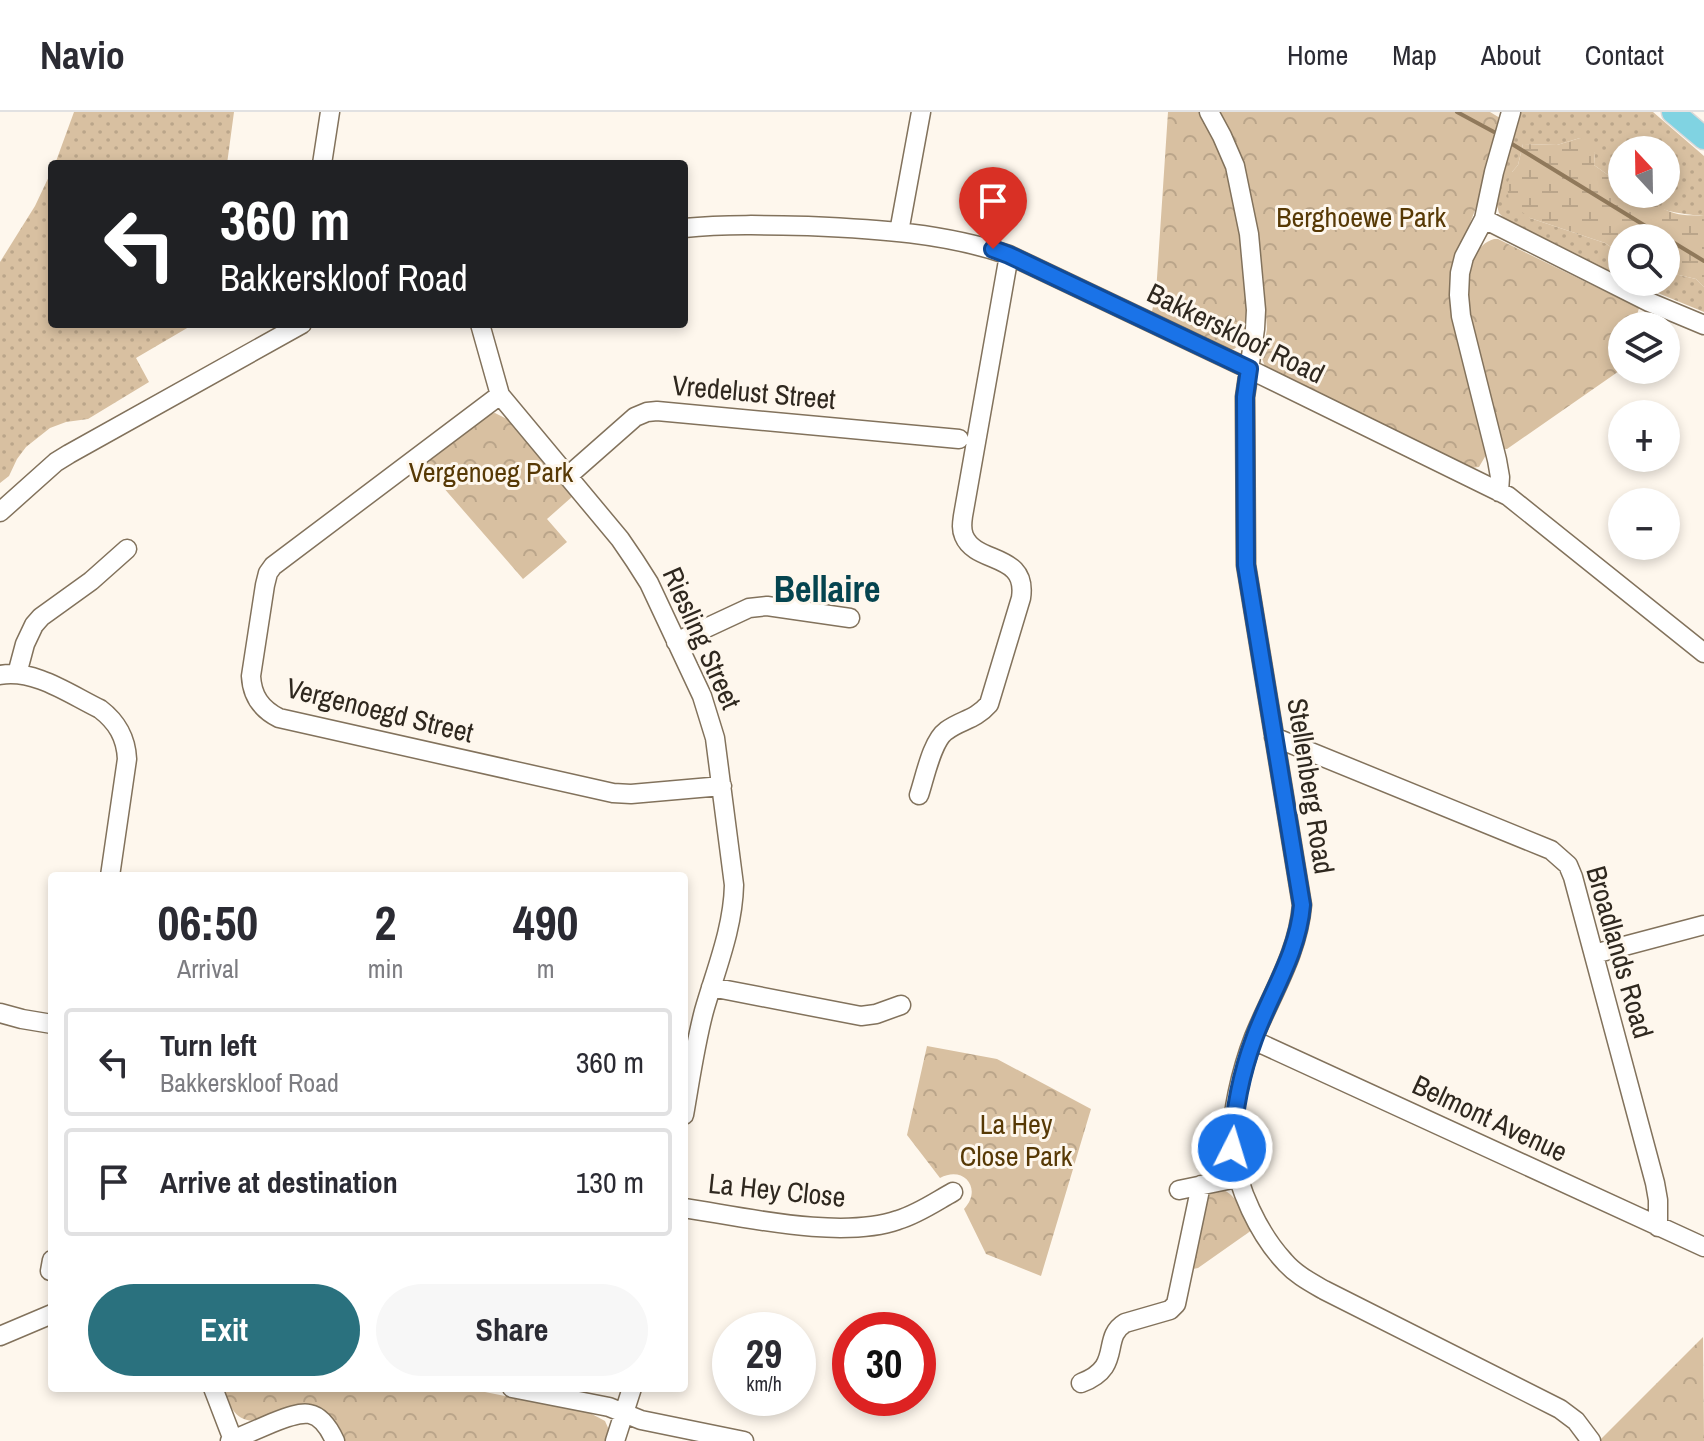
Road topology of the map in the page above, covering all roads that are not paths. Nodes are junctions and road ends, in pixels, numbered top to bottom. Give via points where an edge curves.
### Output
1 (330, 112) edge
2 (921, 112) edge
3 (1209, 112) edge
4 (1511, 112) edge
5 (1673, 112) edge
6 (1704, 138) edge
7 (323, 160) edge
8 (1484, 219) junction
9 (688, 228) edge
10 (899, 232) junction
11 (1009, 255) junction
12 (1704, 325) edge
13 (295, 328) edge
14 (481, 328) edge
15 (1249, 369) junction
16 (500, 395) junction
17 (959, 439) dead end
18 (568, 476) junction
19 (1499, 492) junction
20 (0, 512) edge
21 (127, 549) dead end
22 (850, 618) dead end
23 (676, 642) junction
24 (1704, 653) edge
25 (9, 674) edge
26 (1274, 737) junction
27 (722, 786) junction
28 (919, 795) dead end
29 (111, 872) edge
30 (1704, 925) edge
31 (1594, 954) junction
32 (711, 987) junction
33 (901, 1005) dead end
34 (688, 1012) edge
35 (0, 1013) edge
36 (703, 1015) junction
37 (48, 1023) edge
38 (1253, 1040) junction
39 (688, 1094) edge
40 (1237, 1178) junction
41 (1201, 1185) junction
42 (1179, 1190) dead end
43 (953, 1192) dead end
44 (688, 1209) edge
45 (1658, 1227) junction
46 (1704, 1247) edge
47 (48, 1316) edge
48 (0, 1336) edge
49 (1081, 1383) dead end
50 (214, 1392) edge
51 (532, 1392) edge
52 (631, 1392) edge
53 (624, 1413) junction
54 (232, 1440) edge
55 (335, 1441) edge
56 (615, 1441) edge
57 (744, 1441) edge
58 (1591, 1441) edge

1 - 7 street
2 - 10 street
3 - 15 street, Stellenberg Road via 1235,166 1249,234 1256,310
4 - 8 street
5 - 6 main road
8 - 12 street
8 - 19 street via 1464,257 1459,295 1497,460
9 - 10 street, Bakkerskloof Road via 786,225
10 - 11 street, Bakkerskloof Road via 976,244
11 - 15 street, Bakkerskloof Road
11 - 28 street via 962,530 970,545 1016,572 1023,587 989,704 940,736
13 - 20 street via 56,462
14 - 16 street, Riesling Street
15 - 19 street, Bakkerskloof Road
15 - 26 street, Stellenberg Road via 1246,565
16 - 18 street, Riesling Street
16 - 27 street, Vergenoegd Street via 273,566 265,585 251,676 256,698 279,718 613,793
17 - 18 street, Vredelust Street via 657,411 635,417
18 - 23 street, Riesling Street via 635,561
19 - 24 street, Bakkerskloof Road
21 - 25 street via 34,625
22 - 23 street via 749,608
23 - 27 street, Riesling Street via 710,720
25 - 29 street via 36,678 100,709 120,731 127,759
26 - 31 street, Broadlands Road via 1551,850 1573,877
26 - 38 street, Stellenberg Road via 1301,920 1295,946
27 - 32 street, Riesling Street via 734,902
30 - 31 street
31 - 45 street, Broadlands Road via 1655,1183
32 - 33 street via 861,1016
32 - 36 street, Riesling Street
34 - 36 street
35 - 37 street
36 - 39 street, Riesling Street
38 - 40 street, Stellenberg Road via 1233,1126
38 - 45 street, Belmont Avenue
40 - 41 street
40 - 58 street, Stellenberg Road via 1265,1235 1299,1274 1560,1409
41 - 42 street
41 - 49 street via 1176,1304 1119,1326 1101,1371
43 - 44 street, La Hey Close via 900,1220 850,1227 823,1228
45 - 46 street, Belmont Avenue
47 - 48 street
50 - 54 street
51 - 53 street
52 - 53 street
53 - 56 street
53 - 57 street
54 - 55 street via 296,1414 312,1414 326,1424

